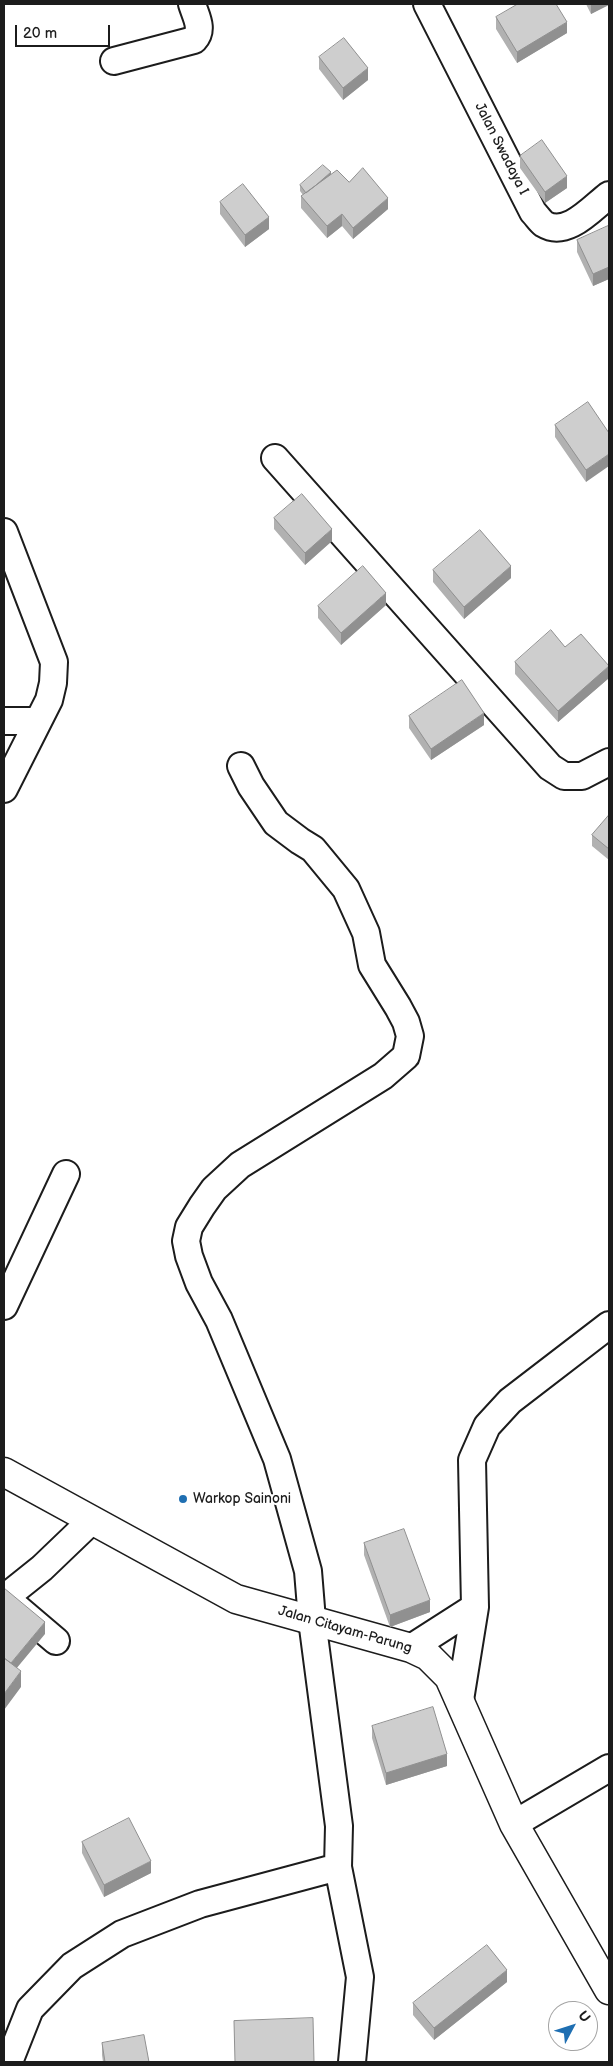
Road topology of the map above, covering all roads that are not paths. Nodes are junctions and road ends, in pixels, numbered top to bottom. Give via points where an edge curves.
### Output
1 (192, 4) edge
2 (427, 4) edge
3 (114, 61) dead end
4 (609, 195) edge
5 (275, 458) dead end
6 (4, 532) edge
7 (4, 721) edge
8 (38, 721) junction
9 (609, 762) edge
10 (242, 766) dead end
11 (4, 789) edge
12 (66, 1174) dead end
13 (4, 1306) edge
14 (609, 1325) edge
15 (4, 1472) edge
16 (91, 1521) junction
17 (476, 1607) junction
18 (312, 1620) junction
19 (56, 1642) dead end
20 (398, 1644) junction
21 (460, 1700) junction
22 (609, 1768) edge
23 (514, 1824) junction
24 (338, 1867) junction
25 (609, 1990) edge
26 (9, 2062) edge
27 (352, 2062) edge

1 - 3 street via 200,28 194,40
2 - 4 street, Jalan Swadaya I via 533,212 555,228 569,226
5 - 9 street via 550,767 564,776 582,776
6 - 8 street via 54,662 54,683
7 - 8 street
8 - 11 street
10 - 18 street via 251,786 276,823 313,849 346,889 366,934 372,965 398,1007 410,1036 406,1056 383,1076 240,1165 202,1206 189,1227 186,1240 198,1283 223,1329 277,1459 308,1571
12 - 13 street
14 - 17 street via 510,1401 487,1426 472,1460
15 - 16 street, Jalan Citayam-Parung
16 - 18 street, Jalan Citayam-Parung via 236,1599
16 - 19 street via 10,1596 16,1607
17 - 20 street
17 - 21 street
18 - 20 street, Jalan Citayam-Parung
18 - 24 street via 339,1826
20 - 21 street, Jalan Citayam-Parung via 428,1656 438,1664
21 - 23 street, Jalan Citayam-Parung
22 - 23 street
23 - 25 street, Jalan Citayam-Parung
24 - 26 street via 200,1904 122,1934 72,1966 30,2009
24 - 27 street via 360,1977

